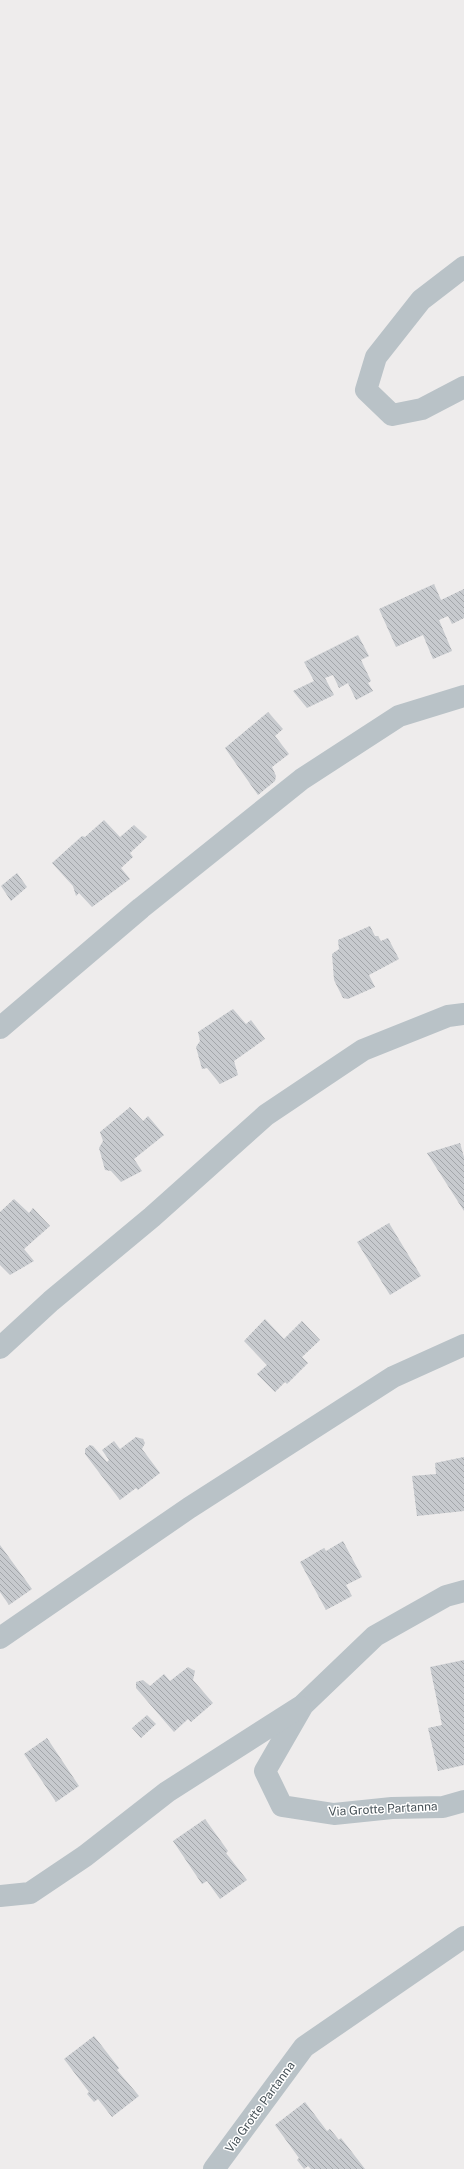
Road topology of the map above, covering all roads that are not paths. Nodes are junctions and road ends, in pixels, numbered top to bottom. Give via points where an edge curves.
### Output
1 (464, 268) edge
2 (464, 387) edge
3 (464, 696) edge
4 (464, 1014) edge
5 (0, 1028) edge
6 (464, 1345) edge
7 (0, 1348) edge
8 (464, 1590) edge
9 (0, 1638) edge
10 (303, 1706) junction
11 (464, 1802) edge
12 (0, 1896) edge
13 (464, 1937) edge
14 (214, 2169) edge

1 - 2 street via 421,300 380,351 366,390 392,415 422,409
3 - 5 street via 399,716 302,779 141,908
4 - 7 street via 448,1016 363,1050 266,1115
6 - 9 street via 386,1381 189,1508
8 - 10 street, Via Grotte Partanna via 446,1596 374,1636
10 - 11 street, Via Grotte Partanna via 265,1771 282,1806 334,1814 443,1806
10 - 12 street via 167,1792 85,1856 30,1893
13 - 14 street, Via Grotte Partanna via 304,2047

